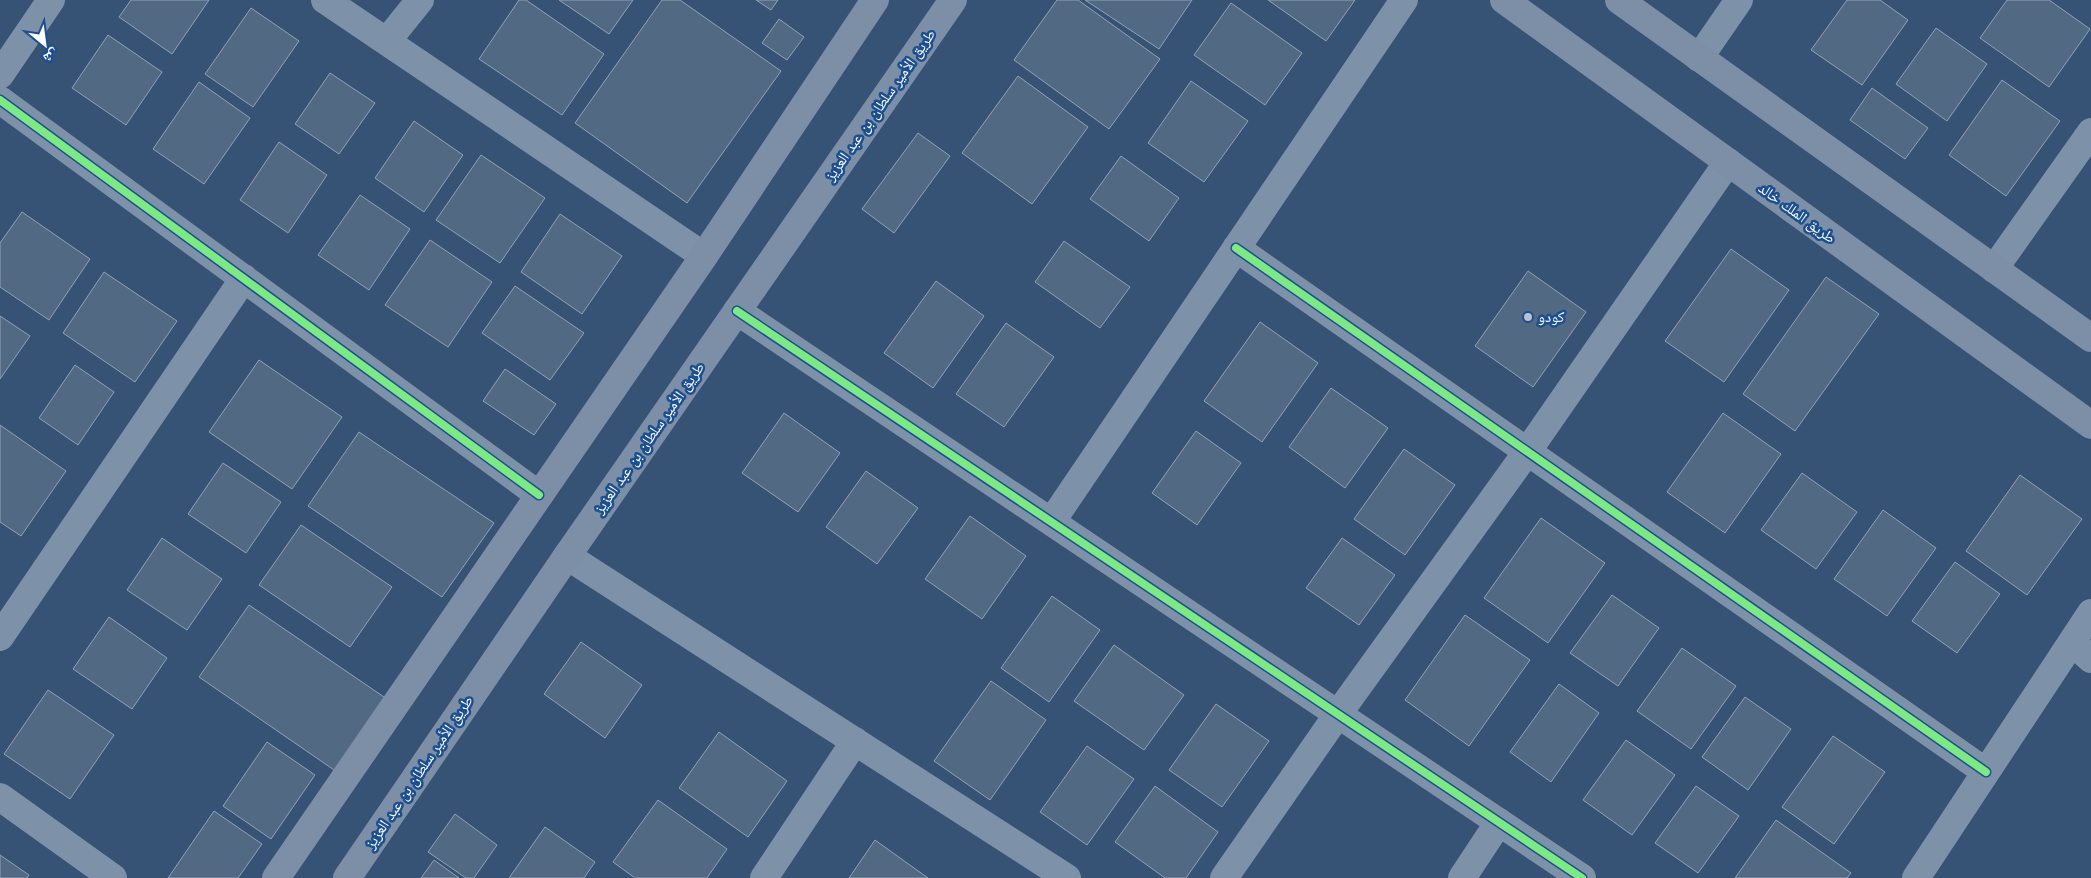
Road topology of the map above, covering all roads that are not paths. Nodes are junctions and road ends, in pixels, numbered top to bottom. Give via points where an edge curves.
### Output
1 (51, 0) edge
2 (325, 0) edge
3 (420, 0) edge
4 (875, 0) edge
5 (953, 0) edge
6 (1404, 0) edge
7 (1504, 0) edge
8 (1619, 0) edge
9 (1740, 0) edge
10 (387, 41) junction
11 (1699, 58) junction
12 (0, 75) edge
13 (0, 100) edge
14 (2091, 132) edge
15 (1728, 162) junction
16 (1236, 248) junction
17 (704, 256) junction
18 (1994, 269) junction
19 (244, 278) junction
20 (737, 311) junction
21 (2091, 338) edge
22 (2091, 426) edge
23 (1527, 452) junction
24 (539, 495) junction
25 (1052, 521) junction
26 (567, 556) junction
27 (2091, 613) edge
28 (0, 637) edge
29 (2081, 650) edge
30 (1338, 714) junction
31 (854, 741) junction
32 (1986, 772) junction
33 (0, 797) edge
34 (1499, 822) junction
35 (113, 878) edge
36 (276, 878) edge
37 (347, 878) edge
38 (764, 878) edge
39 (1067, 878) edge
40 (1224, 878) edge
41 (1462, 878) edge
42 (1582, 878) edge
43 (1916, 878) edge

1 - 12 street
2 - 10 street
3 - 10 street
4 - 17 main road
5 - 20 main road, طريق الأمير سلطان بن عبد العزيز
6 - 16 street
7 - 15 main road, طريق الملك خالد
8 - 11 main road
9 - 11 street
10 - 17 street
11 - 18 main road
13 - 19 street
14 - 18 street
15 - 22 main road, طريق الملك خالد
15 - 23 street
16 - 23 street
16 - 25 street
17 - 24 main road
18 - 21 main road
19 - 24 street
19 - 28 street
20 - 25 street
20 - 26 main road, طريق الأمير سلطان بن عبد العزيز
23 - 30 street
23 - 32 street
24 - 36 main road
25 - 30 street
26 - 31 street
26 - 37 main road, طريق الأمير سلطان بن عبد العزيز
27 - 29 street
29 - 32 street
30 - 34 street
30 - 40 street
31 - 38 street
31 - 39 street
32 - 43 street
33 - 35 street
34 - 41 street
34 - 42 street

